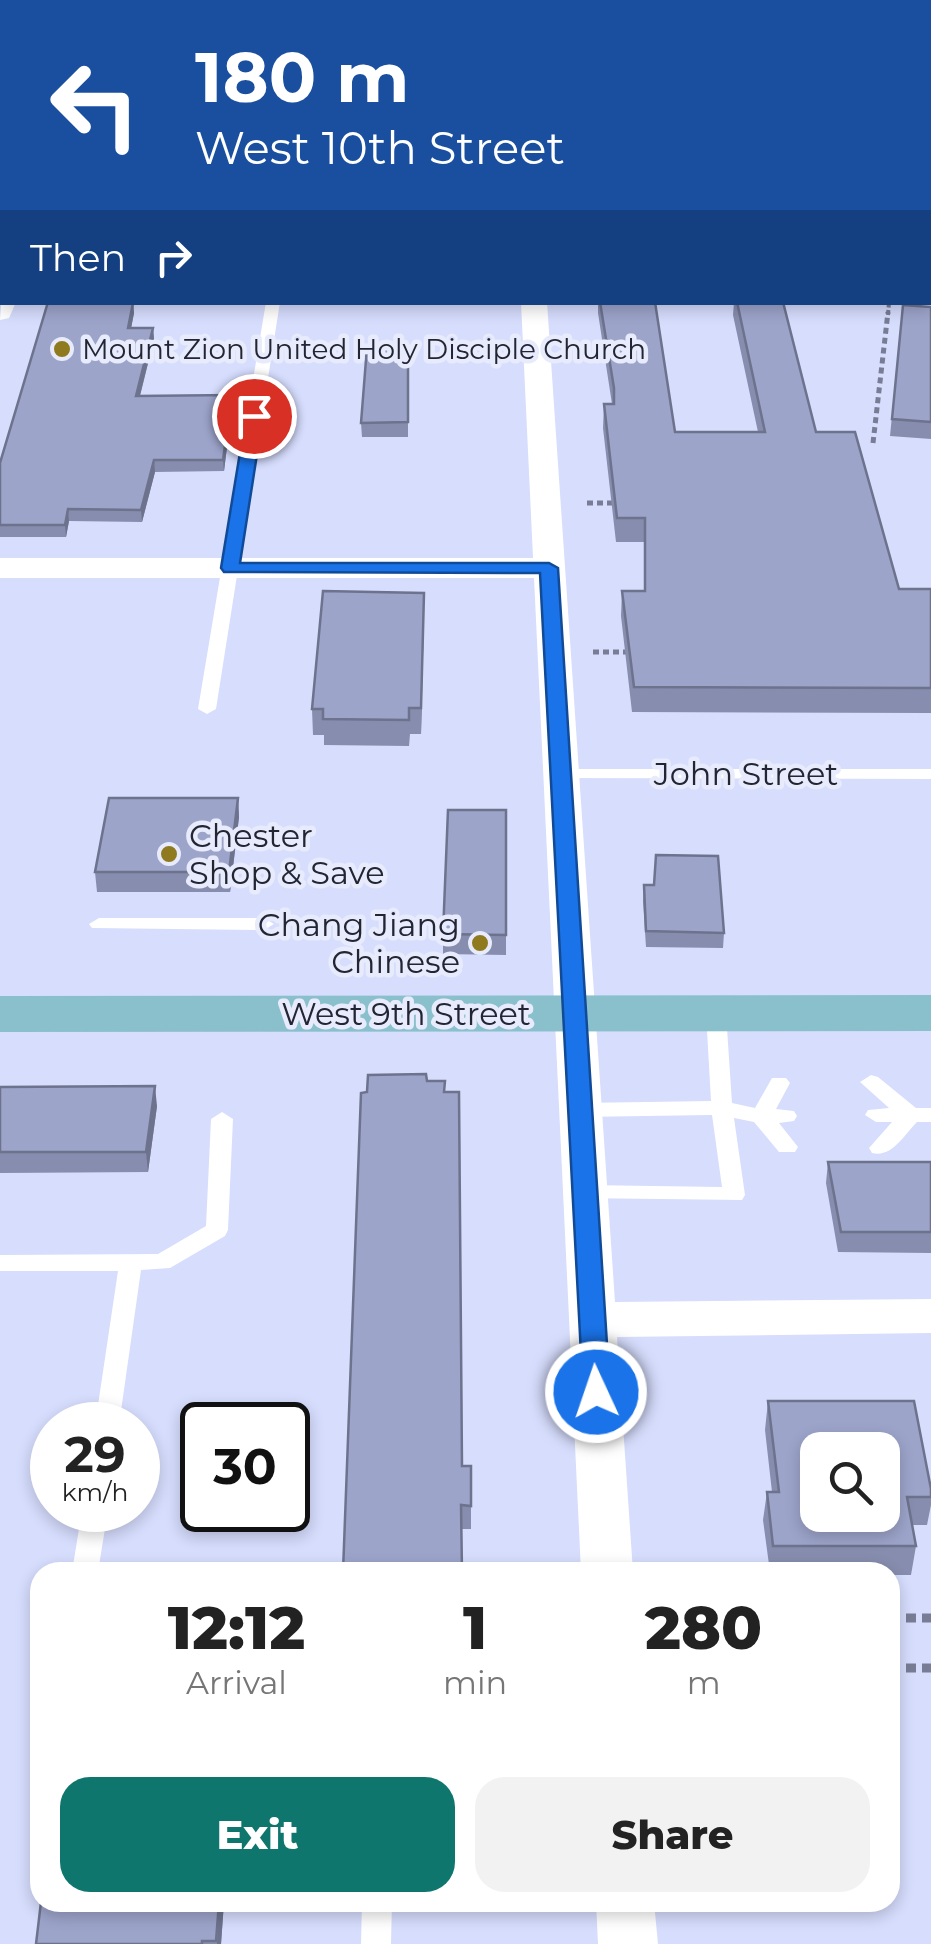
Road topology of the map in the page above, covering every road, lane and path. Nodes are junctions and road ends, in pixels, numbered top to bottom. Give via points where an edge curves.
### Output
1 (272, 305) edge
2 (534, 305) edge
3 (889, 305) edge
4 (873, 443) dead end
5 (546, 503) junction
6 (624, 503) edge
7 (0, 568) edge
8 (230, 568) junction
9 (549, 568) junction
10 (554, 652) junction
11 (650, 652) edge
12 (207, 709) dead end
13 (562, 774) junction
14 (931, 774) edge
15 (99, 924) dead end
16 (264, 924) dead end
17 (0, 1014) edge
18 (575, 1014) junction
19 (716, 1014) junction
20 (930, 1016) edge
21 (871, 1082) dead end
22 (779, 1083) dead end
23 (722, 1108) junction
24 (580, 1110) junction
25 (876, 1115) dead end
26 (921, 1115) edge
27 (760, 1116) junction
28 (786, 1116) dead end
29 (222, 1118) dead end
30 (788, 1147) dead end
31 (880, 1148) dead end
32 (585, 1194) junction
33 (0, 1263) edge
34 (132, 1263) junction
35 (931, 1316) edge
36 (592, 1320) junction
37 (111, 1402) edge
38 (91, 1532) edge
39 (86, 1562) edge
40 (606, 1562) edge
41 (900, 1618) edge
42 (931, 1618) edge
43 (900, 1668) edge
44 (931, 1668) edge
45 (377, 1912) edge
46 (626, 1912) edge
47 (376, 1944) edge
48 (628, 1944) edge

1 - 8 lane
2 - 5 street
3 - 4 path
5 - 6 path
5 - 9 street
7 - 8 street
8 - 9 street
8 - 12 lane
9 - 10 street
10 - 11 path
10 - 13 street
13 - 14 lane, John Street
13 - 18 street
15 - 16 lane
17 - 18 main road, West 9th Street
18 - 19 main road, West 9th Street
18 - 24 street
19 - 20 main road, West 9th Street
19 - 23 lane
21 - 26 lane
22 - 27 lane
23 - 24 lane
23 - 27 lane
23 - 32 lane via 734,1195
24 - 32 street
25 - 26 lane
26 - 31 lane
27 - 28 lane
27 - 30 lane
29 - 34 lane via 218,1230 162,1262
32 - 36 street
33 - 34 lane
34 - 37 lane
35 - 36 street
36 - 40 street
38 - 39 lane
41 - 42 path
43 - 44 path
45 - 47 lane
46 - 48 street

